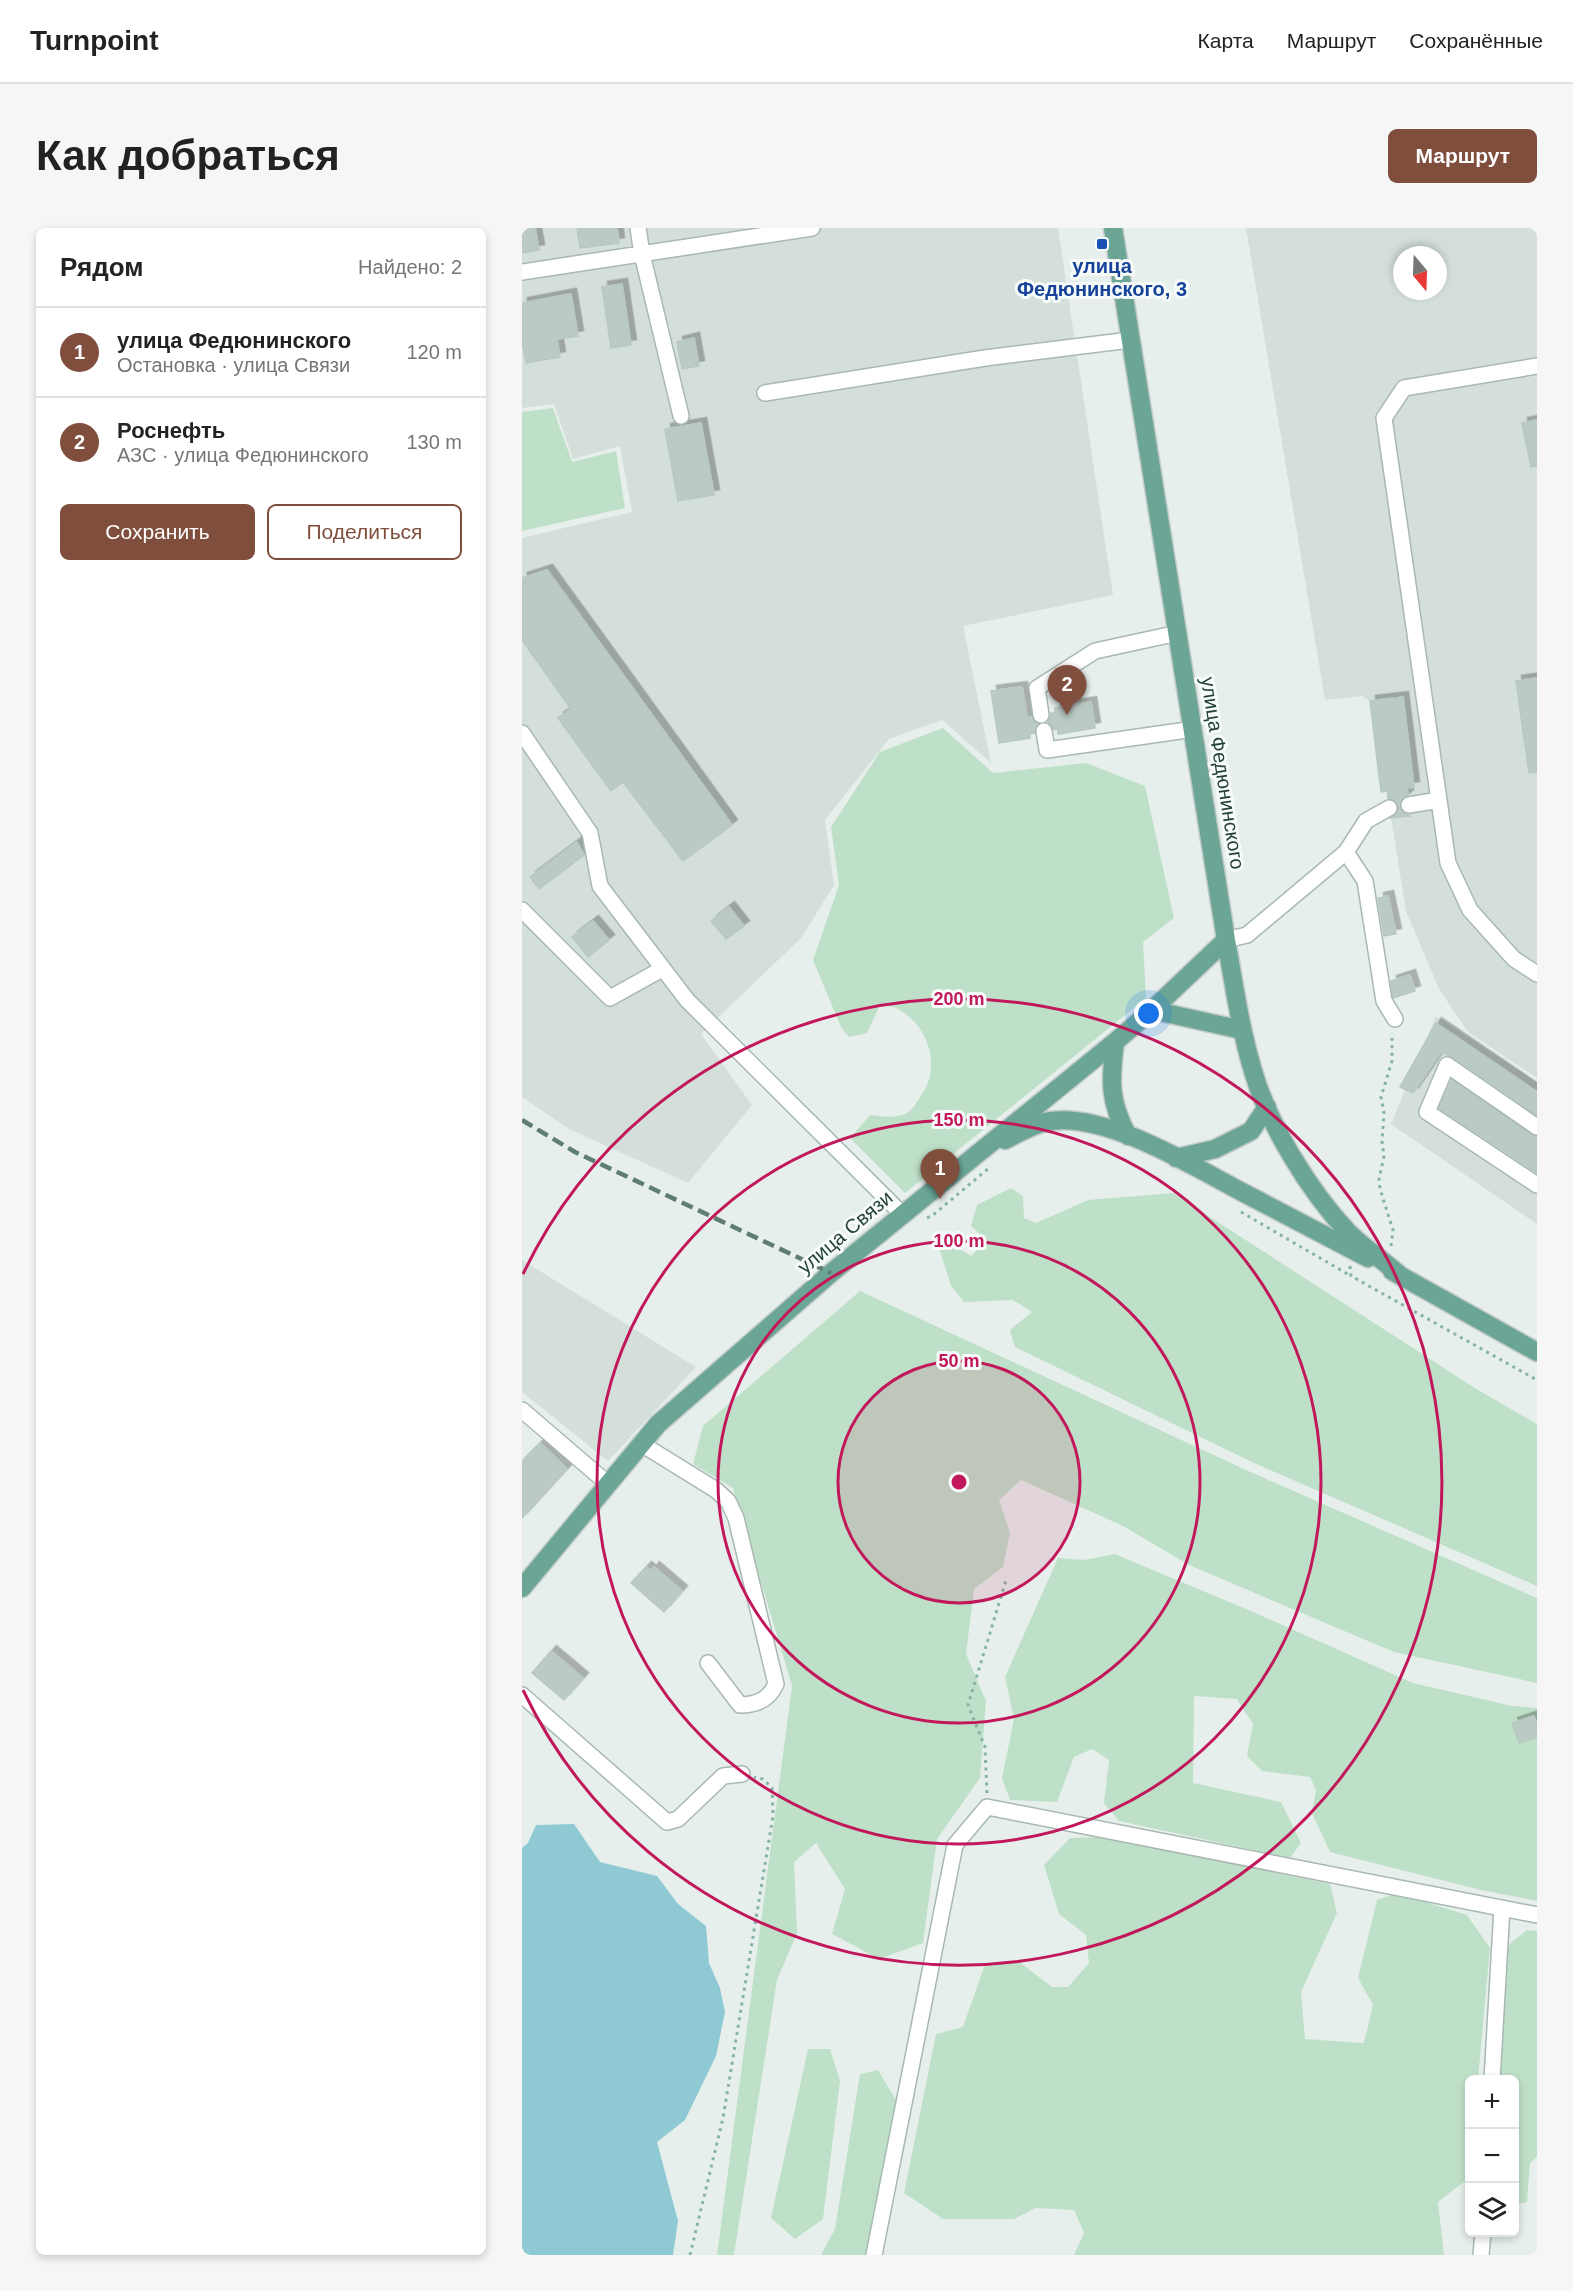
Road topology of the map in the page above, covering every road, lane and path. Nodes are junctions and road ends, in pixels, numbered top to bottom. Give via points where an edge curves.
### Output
1 (638, 228) edge
2 (812, 228) edge
3 (1113, 228) edge
4 (642, 254) junction
5 (522, 272) edge
6 (1130, 340) junction
7 (1537, 366) edge
8 (765, 393) dead end
9 (681, 417) dead end
10 (1178, 633) junction
11 (1041, 715) dead end
12 (1194, 729) junction
13 (1044, 731) dead end
14 (522, 733) edge
15 (1439, 800) junction
16 (1409, 805) dead end
17 (1389, 808) dead end
18 (1346, 852) junction
19 (522, 910) edge
20 (1226, 940) junction
21 (662, 969) junction
22 (1537, 974) edge
23 (1152, 1010) junction
24 (1395, 1019) joint
25 (1242, 1030) junction
26 (1114, 1042) junction
27 (1267, 1107) junction
28 (1537, 1127) edge
29 (1128, 1136) junction
30 (971, 1157) junction
31 (1176, 1158) junction
32 (993, 1165) dead end
33 (986, 1171) dead end
34 (1537, 1185) edge
35 (1233, 1208) dead end
36 (902, 1214) junction
37 (1347, 1247) junction
38 (1384, 1262) junction
39 (1351, 1276) junction
40 (1401, 1276) junction
41 (1537, 1352) edge
42 (1537, 1380) edge
43 (522, 1410) edge
44 (640, 1443) junction
45 (607, 1484) junction
46 (1007, 1577) dead end
47 (522, 1588) edge
48 (708, 1663) dead end
49 (522, 1695) edge
50 (742, 1774) joint
51 (987, 1807) junction
52 (1502, 1908) junction
53 (1537, 1915) edge
54 (1492, 2075) edge
55 (1483, 2237) edge
56 (690, 2255) edge
57 (874, 2255) edge
58 (1481, 2255) edge

1 - 4 street
2 - 4 street
3 - 6 main road, улица Федюнинского
4 - 5 street
4 - 9 street
6 - 8 street via 985,358
6 - 10 main road, улица Федюнинского
7 - 15 street via 1404,388 1384,418
10 - 11 street via 1095,651 1037,688
10 - 12 main road, улица Федюнинского
12 - 13 street via 1047,750
12 - 20 main road, улица Федюнинского
14 - 21 street via 590,833 600,886
15 - 16 street
15 - 22 street via 1448,863 1470,910 1514,959
17 - 18 street via 1366,821
18 - 20 street via 1247,935
18 - 24 street via 1365,881 1384,1001
19 - 21 street via 609,998
20 - 23 main road, улица Связи
20 - 25 main road, улица Федюнинского
21 - 36 street via 687,1000
23 - 25 main road
23 - 26 main road, улица Связи
24 - 38 path via 1392,1061 1381,1097 1384,1156 1379,1179 1393,1230
25 - 27 main road, улица Федюнинского
26 - 29 main road via 1112,1096
26 - 30 main road, улица Связи
27 - 31 main road via 1251,1131 1215,1149
27 - 38 main road, улица Федюнинского via 1321,1199 1349,1233
28 - 34 street via 1448,1065 1427,1112
29 - 30 main road, улица Федюнинского via 1104,1126 1051,1121
29 - 31 main road, улица Федюнинского
30 - 36 main road, улица Связи
31 - 37 main road, улица Федюнинского
32 - 33 path
35 - 39 path
36 - 44 main road, улица Связи via 721,1367
37 - 39 path
37 - 40 main road, улица Федюнинского
38 - 40 main road, улица Федюнинского
39 - 42 path
40 - 41 main road, улица Федюнинского
43 - 45 street
44 - 45 main road, улица Связи
44 - 48 street via 728,1501 736,1518 776,1684 772,1695 753,1705 740,1705
45 - 47 main road, улица Связи
46 - 51 path via 968,1705 985,1747
49 - 50 street via 667,1822 678,1820 723,1776
50 - 56 path via 763,1779 771,1788 773,1816 723,2118
51 - 52 street
51 - 57 street via 955,1845
52 - 53 street
52 - 54 street
55 - 58 street

